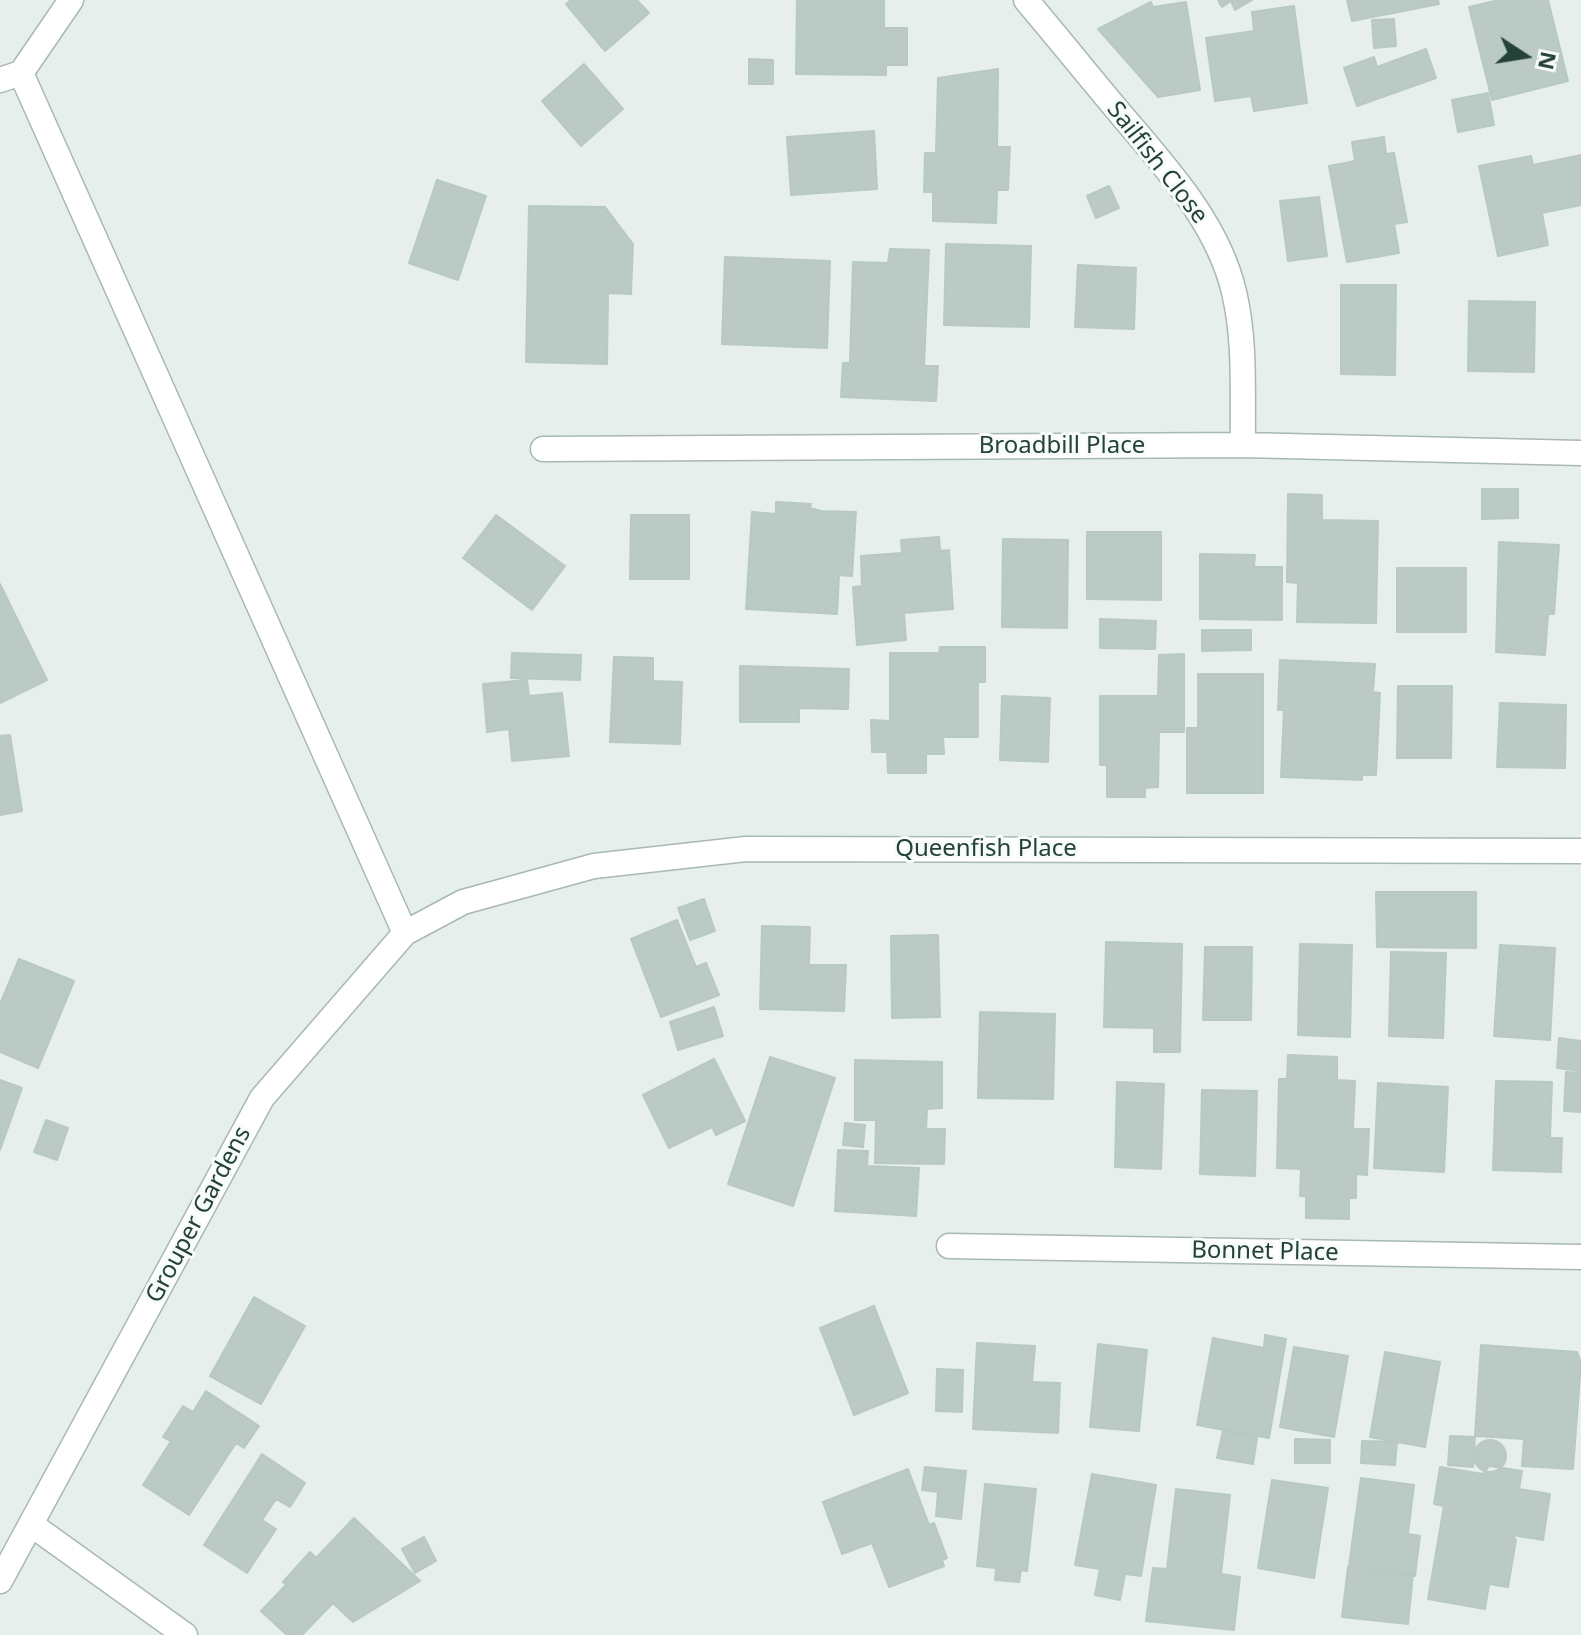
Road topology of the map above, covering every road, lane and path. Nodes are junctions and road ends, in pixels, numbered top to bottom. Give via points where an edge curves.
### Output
1 (71, 0) edge
2 (1026, 0) edge
3 (10, 76) edge
4 (1243, 445) junction
5 (543, 449) dead end
6 (1581, 453) edge
7 (1581, 851) edge
8 (405, 933) junction
9 (949, 1246) dead end
10 (1581, 1257) edge
11 (32, 1525) junction
12 (0, 1581) edge
13 (185, 1635) edge

1 - 3 street
2 - 4 street, Sailfish Close via 1170,173 1201,215 1223,258 1241,336
3 - 8 street
4 - 5 street, Broadbill Place
4 - 6 street, Broadbill Place
7 - 8 street, Queenfish Place via 746,849 594,866 463,902
8 - 11 street, Grouper Gardens via 262,1098
9 - 10 street, Bonnet Place
11 - 12 street, Grouper Gardens
11 - 13 street

